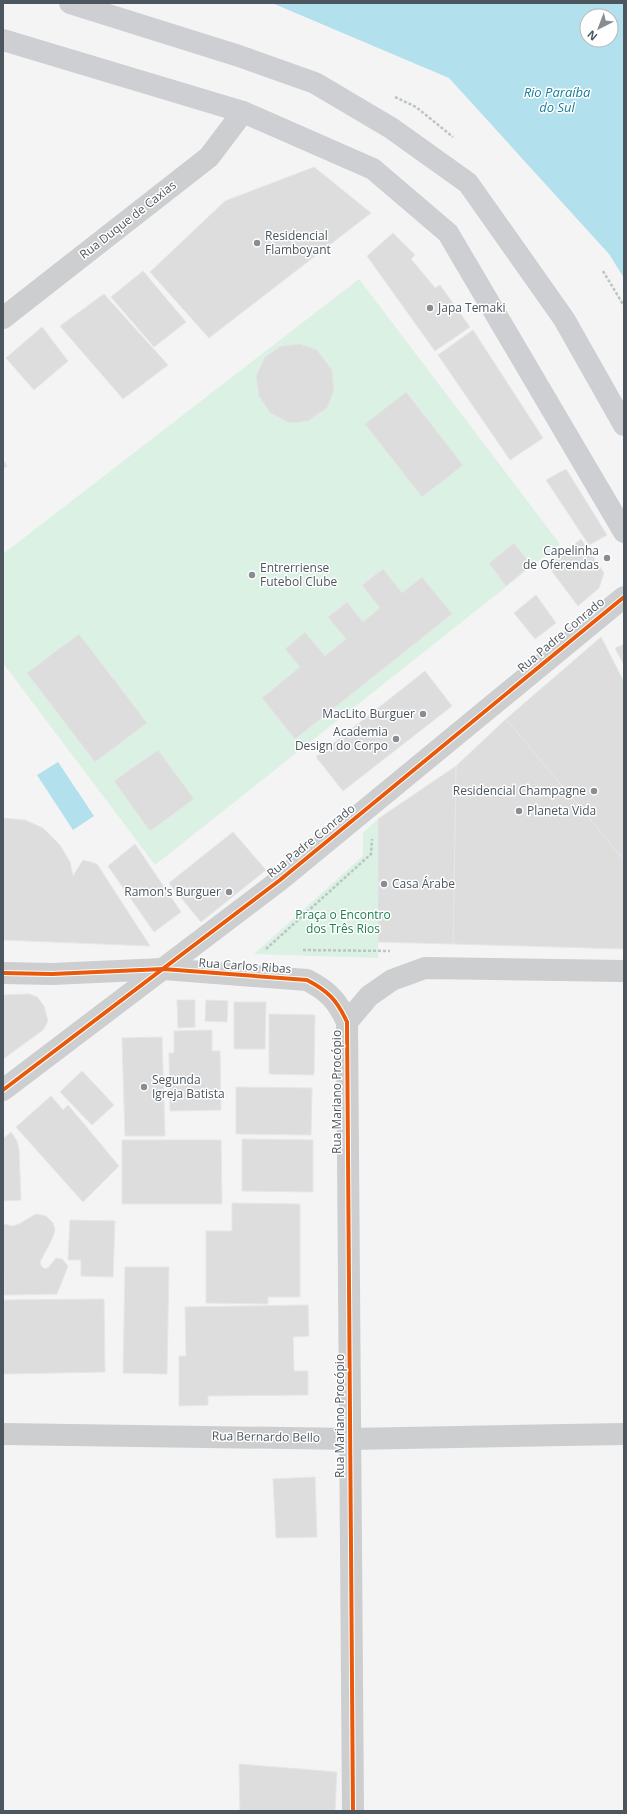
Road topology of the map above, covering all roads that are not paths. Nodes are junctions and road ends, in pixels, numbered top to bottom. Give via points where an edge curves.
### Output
1 (70, 3) edge
2 (3, 40) edge
3 (243, 112) junction
4 (3, 318) edge
5 (624, 425) edge
6 (624, 532) edge
7 (624, 596) edge
8 (163, 969) junction
9 (624, 971) edge
10 (3, 973) edge
11 (347, 1022) junction
12 (3, 1090) edge
13 (3, 1434) edge
14 (624, 1434) edge
15 (350, 1439) junction
16 (353, 1811) edge

1 - 5 main road via 239,56 315,83 391,128 468,183 564,319
2 - 3 main road
3 - 4 street, Rua Duque de Caxias via 209,157
3 - 6 main road via 373,169 448,233
7 - 8 street, Rua Padre Conrado via 280,880
8 - 10 street, Rua Carlos Ribas via 52,974
8 - 11 street, Rua Carlos Ribas via 307,980 325,990 341,1009
8 - 12 street, Rua Padre Conrado
9 - 11 street via 425,968 386,984 369,996
11 - 15 street, Rua Mariano Procópio
13 - 15 street, Rua Bernardo Bello
14 - 15 street, Rua Bernardo Bello
15 - 16 street, Rua Mariano Procópio

